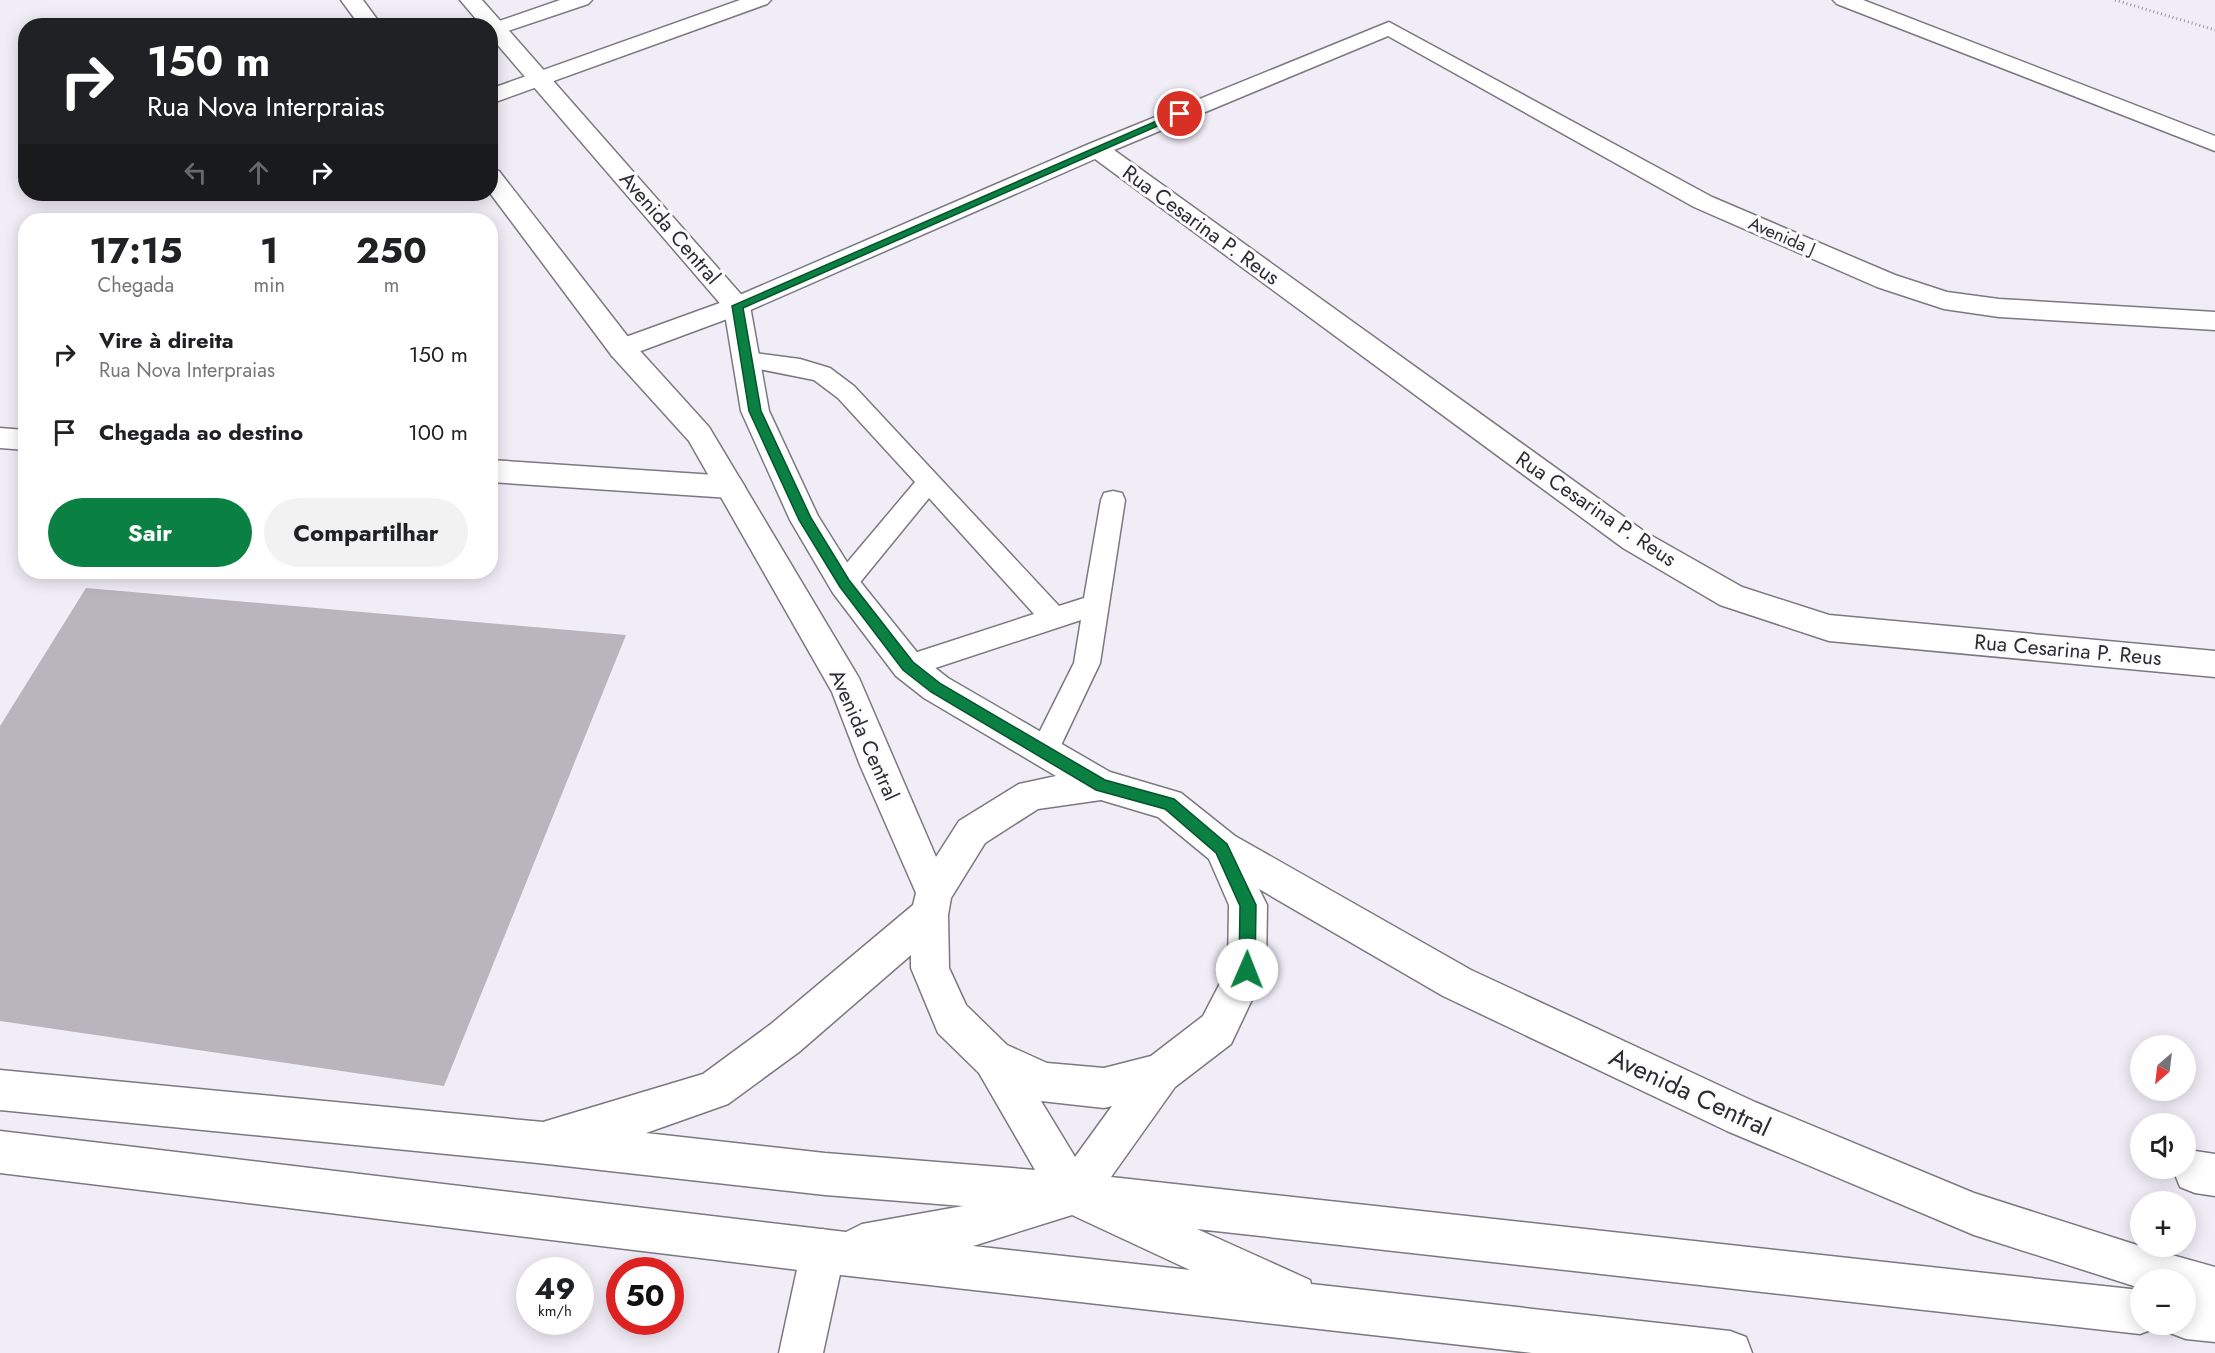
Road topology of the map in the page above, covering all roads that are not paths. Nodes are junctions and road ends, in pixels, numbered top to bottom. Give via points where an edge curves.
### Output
1 (352, 0) edge
2 (471, 0) edge
3 (581, 0) edge
4 (760, 0) edge
5 (1844, 0) edge
6 (366, 18) edge
7 (485, 18) edge
8 (498, 29) edge
9 (498, 34) edge
10 (542, 80) junction
11 (498, 94) edge
12 (2215, 144) edge
13 (1097, 149) junction
14 (498, 186) edge
15 (737, 306) junction
16 (2215, 321) edge
17 (622, 349) junction
18 (747, 360) junction
19 (0, 438) edge
20 (18, 439) edge
21 (498, 472) edge
22 (929, 482) junction
23 (730, 487) junction
24 (1113, 500) dead end
25 (844, 584) junction
26 (1095, 605) junction
27 (1053, 617) junction
28 (2215, 664) edge
29 (908, 666) junction
30 (1044, 751) junction
31 (1101, 785) junction
32 (1222, 848) junction
33 (931, 904) junction
34 (993, 1059) junction
35 (1161, 1073) junction
36 (0, 1090) edge
37 (538, 1142) junction
38 (0, 1152) edge
39 (1073, 1194) junction
40 (823, 1251) junction
41 (2149, 1269) edge
42 (2196, 1283) edge
43 (2215, 1289) edge
44 (1319, 1307) junction
45 (2130, 1311) edge
46 (2196, 1318) edge
47 (2215, 1320) edge
48 (801, 1353) edge
49 (1730, 1353) edge

1 - 6 main road
2 - 7 main road, Avenida Central
3 - 8 main road
4 - 10 main road
5 - 12 main road
9 - 10 main road, Avenida Central
10 - 11 main road
10 - 15 main road, Avenida Central
13 - 15 main road
13 - 16 main road, Avenida J via 1389,28 1703,202 1886,281 1944,300 1999,308
13 - 28 main road, Rua Cesarina P. Reus via 1634,540 1731,596 1829,628
14 - 17 main road, Avenida Central
15 - 17 main road
15 - 18 main road, Avenida Central
17 - 23 main road, Avenida Central via 699,434
18 - 22 lane via 822,374 846,392
18 - 25 main road, Avenida Central via 755,411 805,520
19 - 20 main road
21 - 23 main road
22 - 25 lane
22 - 27 lane
23 - 33 main road, Avenida Central via 847,688
24 - 26 lane
25 - 29 main road, Avenida Central
26 - 27 lane
26 - 30 lane via 1087,663
27 - 29 lane
29 - 30 main road, Avenida Central via 936,688
30 - 31 main road, Avenida Central
31 - 32 main road, Avenida Central via 1169,804
31 - 33 main road, Avenida Central via 1031,795 972,832
32 - 35 main road, Avenida Central via 1248,905 1247,970 1217,1030
32 - 41 main road, Avenida Central via 1457,983 1741,1117 1974,1214
33 - 34 main road, Avenida Central via 930,968 952,1019
33 - 37 main road via 785,1038 714,1090
34 - 35 main road, Avenida Central via 1045,1083 1104,1088
34 - 39 main road
35 - 39 main road
36 - 37 main road
37 - 39 main road via 825,1174
38 - 40 main road
39 - 40 main road via 966,1227
39 - 44 main road
39 - 45 main road
40 - 44 main road
40 - 48 main road
42 - 43 main road, Avenida Central
44 - 49 main road
46 - 47 main road

